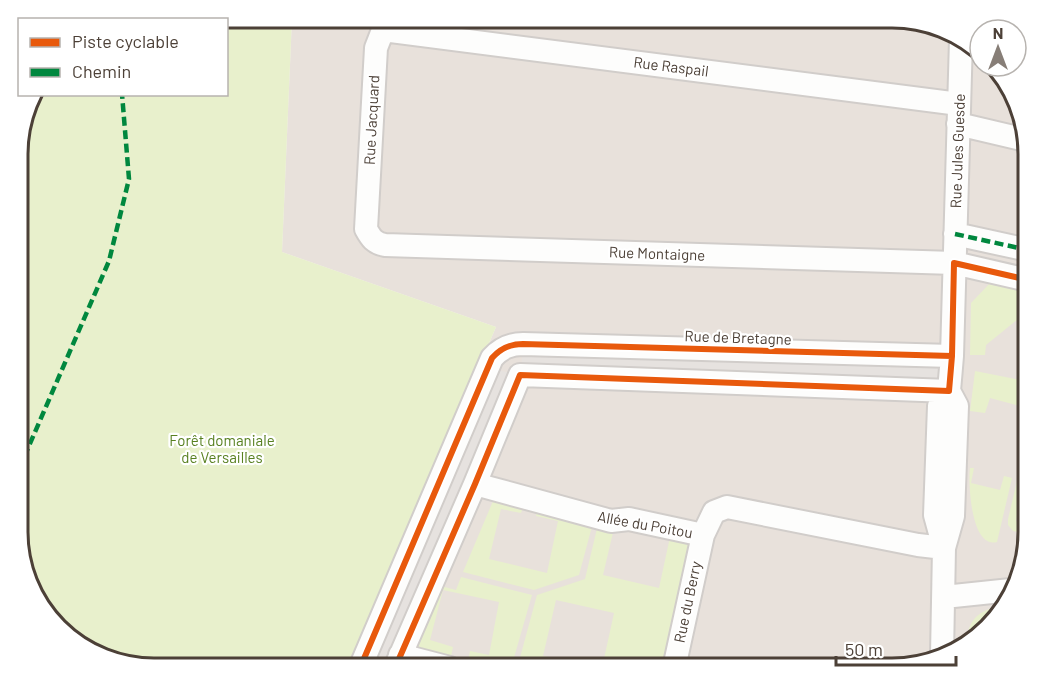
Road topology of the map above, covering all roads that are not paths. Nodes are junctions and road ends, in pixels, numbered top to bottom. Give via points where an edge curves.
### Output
1 (387, 29) edge
2 (419, 29) edge
3 (961, 49) edge
4 (959, 114) junction
5 (1016, 136) edge
6 (366, 229) joint
7 (955, 234) junction
8 (1017, 248) edge
9 (954, 263) junction
10 (1017, 277) edge
11 (523, 344) junction
12 (952, 356) junction
13 (490, 363) junction
14 (520, 375) junction
15 (949, 391) junction
16 (475, 484) junction
17 (703, 535) junction
18 (944, 548) junction
19 (1003, 591) edge
20 (944, 597) junction
21 (942, 647) edge
22 (676, 657) edge
23 (364, 658) edge
24 (400, 658) edge

1 - 6 street, Rue Jacquard via 376,48
2 - 4 street, Rue Raspail
3 - 4 street, Rue Jules Guesde
4 - 5 street, Rue Raspail
4 - 7 street, Rue Jules Guesde
6 - 9 street, Rue Montaigne via 376,243 385,245
7 - 8 street
7 - 9 street, Rue Jules Guesde
9 - 10 street, Rue Montaigne
9 - 12 street, Rue Jules Guesde
11 - 12 street, Rue de Bretagne
11 - 13 street, Rue de Bretagne via 500,350
11 - 14 street
12 - 15 street, Rue Jules Guesde
13 - 14 street
13 - 23 street, Rue de Bretagne
14 - 15 street
14 - 16 street
15 - 18 street, Rue Jules Guesde via 957,406 953,516
16 - 17 street, Allée du Poitou via 611,521 629,519
16 - 24 street
17 - 18 street, Allée du Poitou via 714,512 727,507
17 - 22 street, Rue du Berry
18 - 20 street, Rue Jules Guesde
19 - 20 street
20 - 21 street, Rue Jules Guesde

